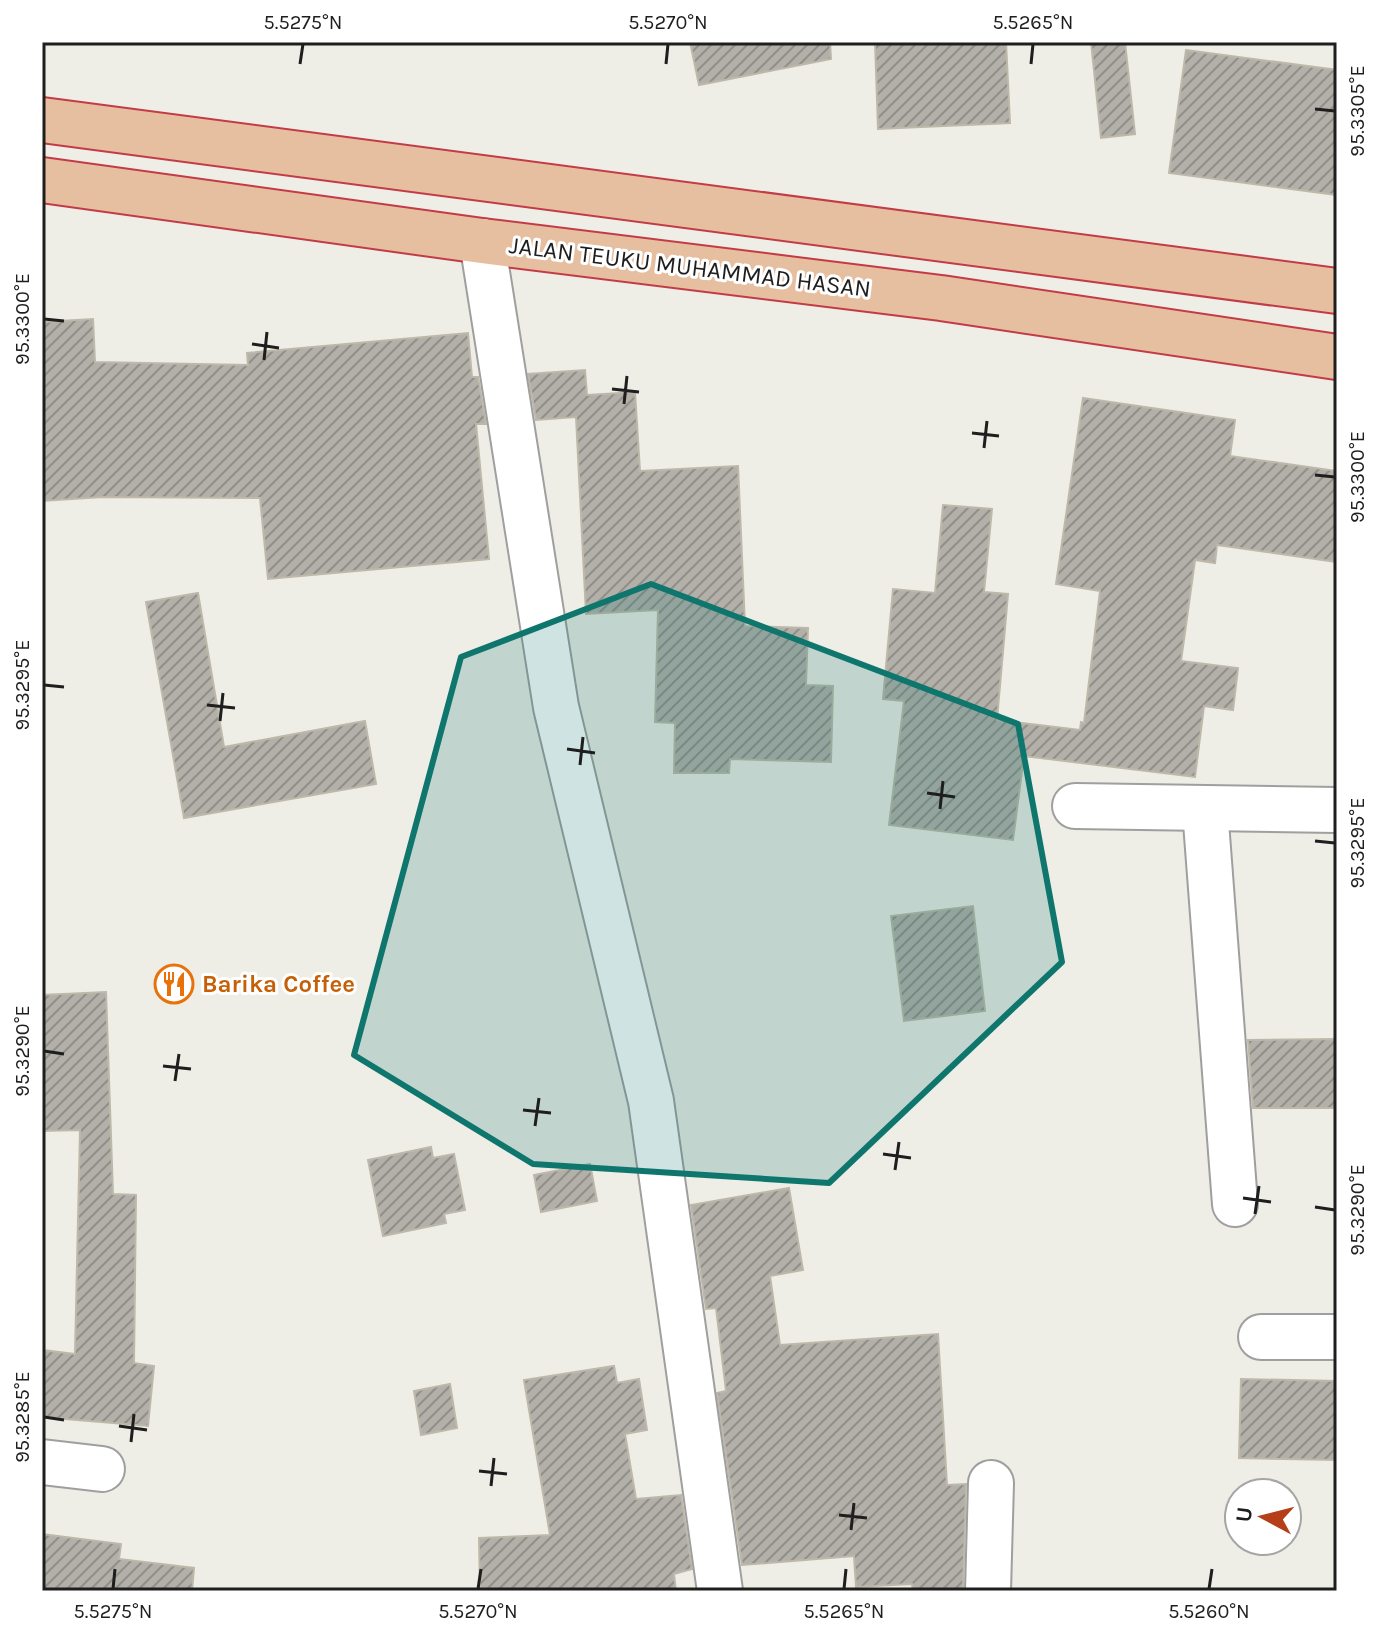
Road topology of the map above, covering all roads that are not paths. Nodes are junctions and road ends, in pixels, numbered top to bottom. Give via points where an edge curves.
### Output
1 (42, 120) edge
2 (42, 180) edge
3 (724, 210) junction
4 (482, 241) junction
5 (723, 270) junction
6 (1337, 291) edge
7 (1337, 357) edge
8 (1075, 806) dead end
9 (1205, 809) junction
10 (1337, 810) edge
11 (1235, 1204) dead end
12 (1261, 1337) dead end
13 (1337, 1337) edge
14 (42, 1462) edge
15 (102, 1469) dead end
16 (991, 1483) dead end
17 (720, 1591) edge
18 (988, 1591) edge

1 - 3 highway
2 - 4 highway, JALAN TEUKU MUHAMMAD HASAN
3 - 5 highway
3 - 6 highway
4 - 5 highway, JALAN TEUKU MUHAMMAD HASAN
4 - 17 street via 556,707 651,1101
5 - 7 highway, JALAN TEUKU MUHAMMAD HASAN
8 - 9 street
9 - 10 street
9 - 11 street
12 - 13 street
14 - 15 street
16 - 18 street

